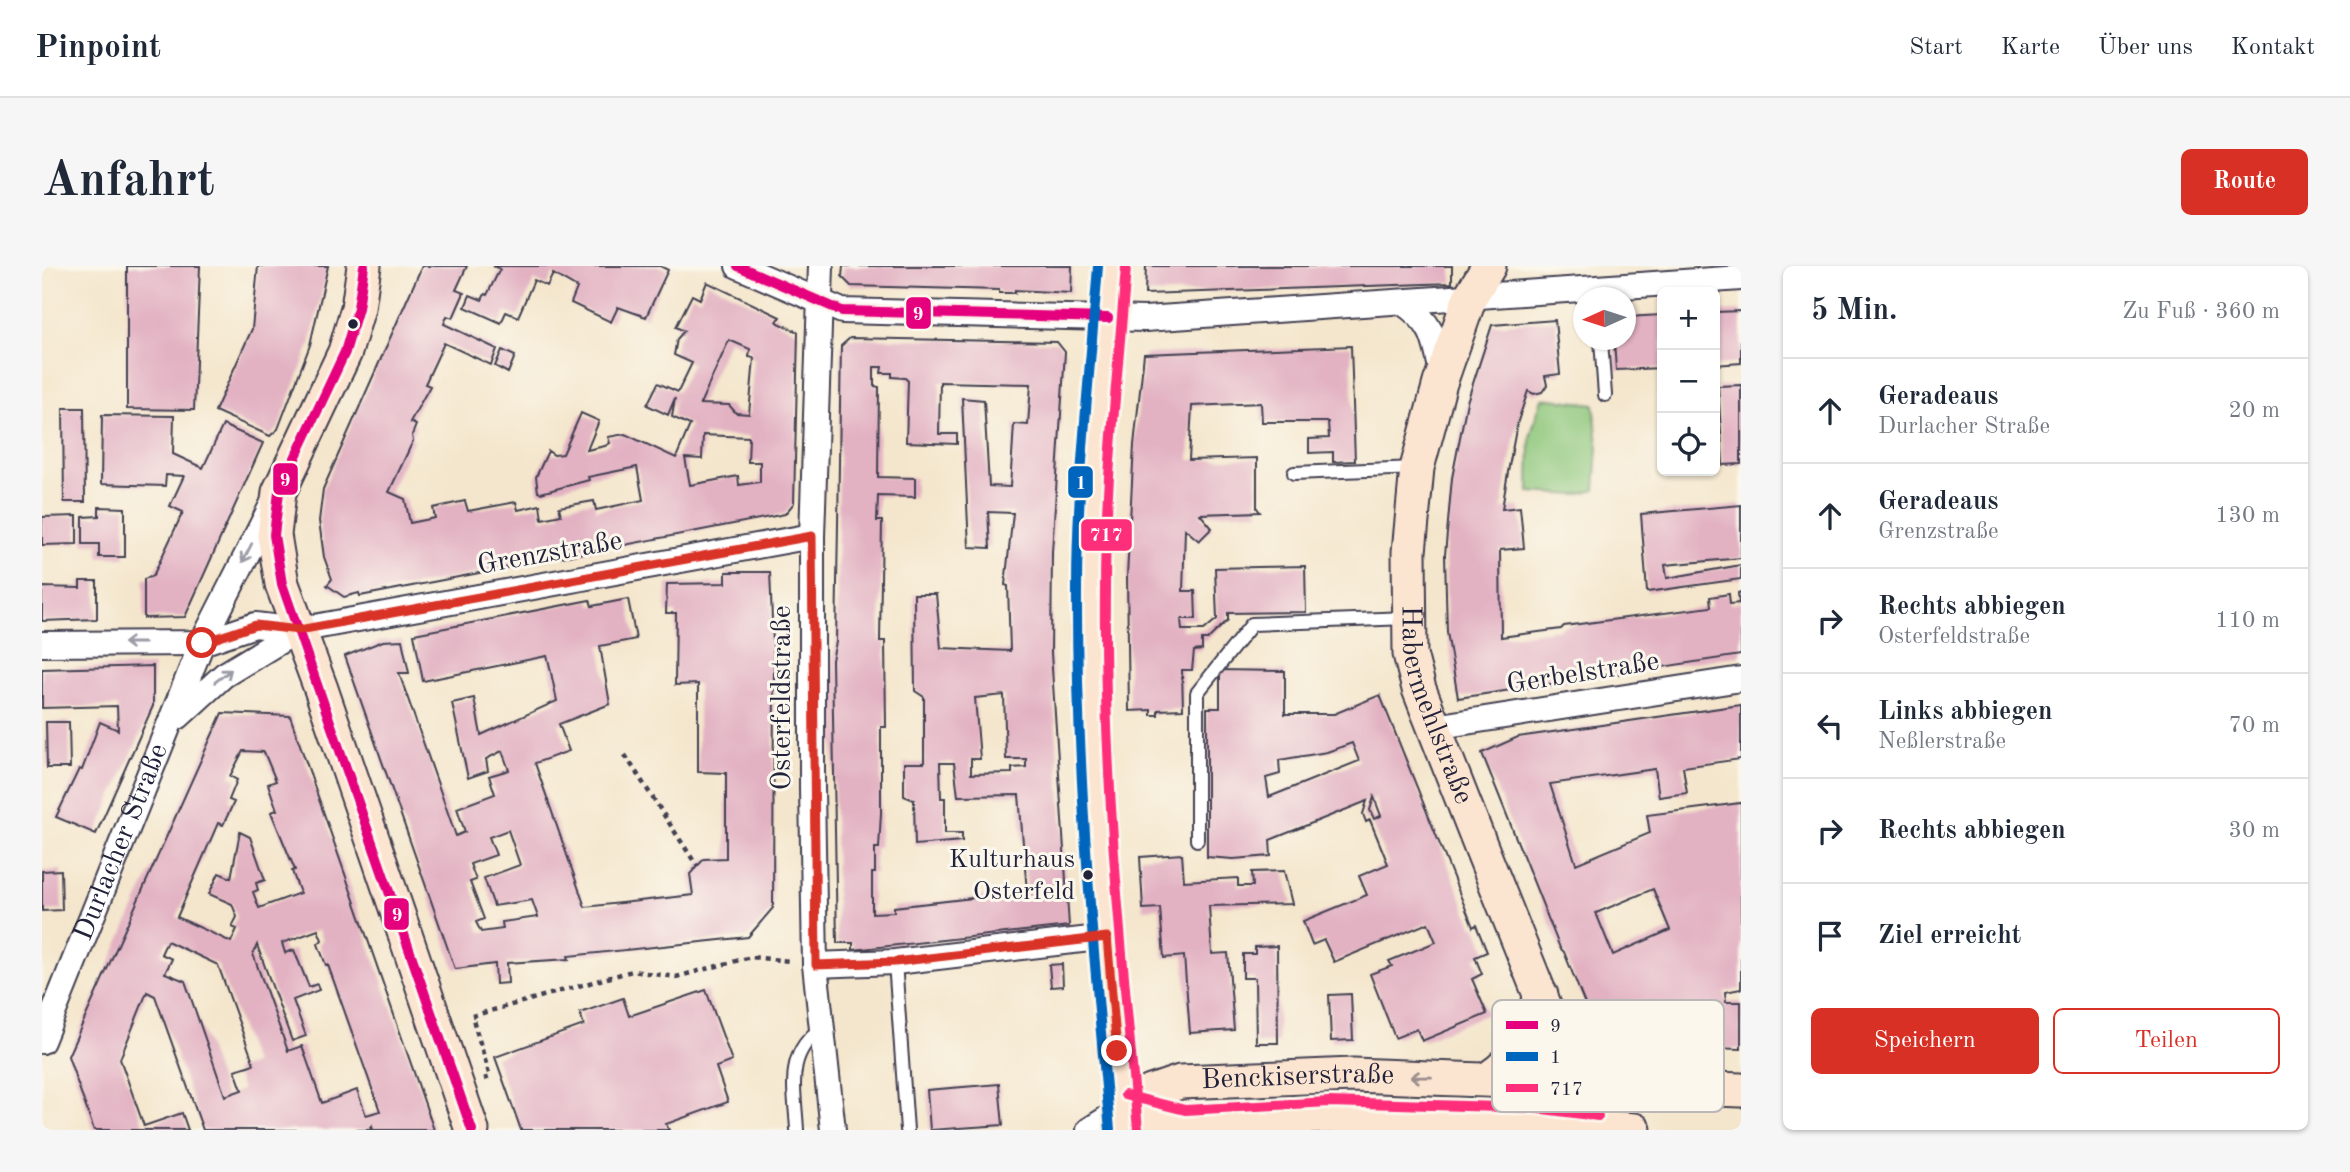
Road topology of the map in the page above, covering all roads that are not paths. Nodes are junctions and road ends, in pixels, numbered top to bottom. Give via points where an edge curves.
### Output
1 (364, 266) edge
2 (738, 266) edge
3 (821, 266) edge
4 (1112, 266) edge
5 (1489, 266) edge
6 (1741, 278) edge
7 (1617, 287) edge
8 (1573, 293) edge
9 (1470, 297) junction
10 (1402, 302) junction
11 (820, 304) junction
12 (1108, 318) junction
13 (1602, 350) edge
14 (1442, 376) junction
15 (1605, 395) dead end
16 (1417, 468) junction
17 (1294, 473) dead end
18 (279, 492) junction
19 (812, 536) junction
20 (1408, 618) junction
21 (299, 630) junction
22 (202, 643) junction
23 (42, 644) edge
24 (1741, 679) edge
25 (173, 722) junction
26 (1434, 727) junction
27 (1198, 841) dead end
28 (1107, 937) junction
29 (895, 962) junction
30 (816, 965) junction
31 (1543, 1000) edge
32 (822, 1027) junction
33 (42, 1041) edge
34 (1492, 1076) edge
35 (1489, 1078) junction
36 (1492, 1078) edge
37 (1589, 1112) edge
38 (1123, 1119) edge
39 (1597, 1129) edge
40 (472, 1130) edge
41 (797, 1130) edge
42 (833, 1130) edge
43 (907, 1130) edge
44 (1089, 1130) edge
45 (1634, 1130) edge

1 - 18 main road, Durlacher Straße via 345,352
2 - 11 street
3 - 11 street, Osterfeldstraße
4 - 12 main road
5 - 9 main road, Habermehlstraße
6 - 7 street via 1645,279
8 - 9 street
9 - 10 street
9 - 14 main road, Habermehlstraße
10 - 12 street via 1159,319
10 - 14 street via 1424,317 1436,342
11 - 12 street via 842,311
11 - 19 street, Osterfeldstraße
12 - 28 main road via 1093,511 1092,637 1095,768
13 - 15 lane
14 - 16 main road, Habermehlstraße
16 - 17 lane
16 - 20 main road, Habermehlstraße
18 - 21 main road via 276,547 282,584
18 -> 22 street, Durlacher Straße
19 - 21 street, Grenzstraße
19 - 30 street, Osterfeldstraße
20 - 26 main road, Habermehlstraße via 1410,654
20 - 27 lane via 1251,624 1196,693
21 - 22 street via 256,625
25 -> 21 street, Durlacher Straße via 224,675
21 - 40 main road
22 -> 23 street
22 - 25 street, Durlacher Straße
24 - 26 street, Gerbelstraße
25 - 33 street, Durlacher Straße
26 - 31 main road, Habermehlstraße
28 - 29 street
28 - 38 main road
29 - 30 street
29 - 43 lane
30 - 32 street, Osterfeldstraße
32 - 41 lane via 808,1037 796,1056
32 - 42 street, Osterfeldstraße
34 - 35 main road
35 - 36 main road, Benckiserstraße
35 -> 38 main road, Benckiserstraße via 1353,1075 1180,1082 1151,1092
37 - 39 main road, Habermehlstraße
38 - 39 main road, Benckiserstraße via 1184,1124 1329,1116 1535,1122
38 - 44 street
39 - 45 main road, Benckiserstraße

